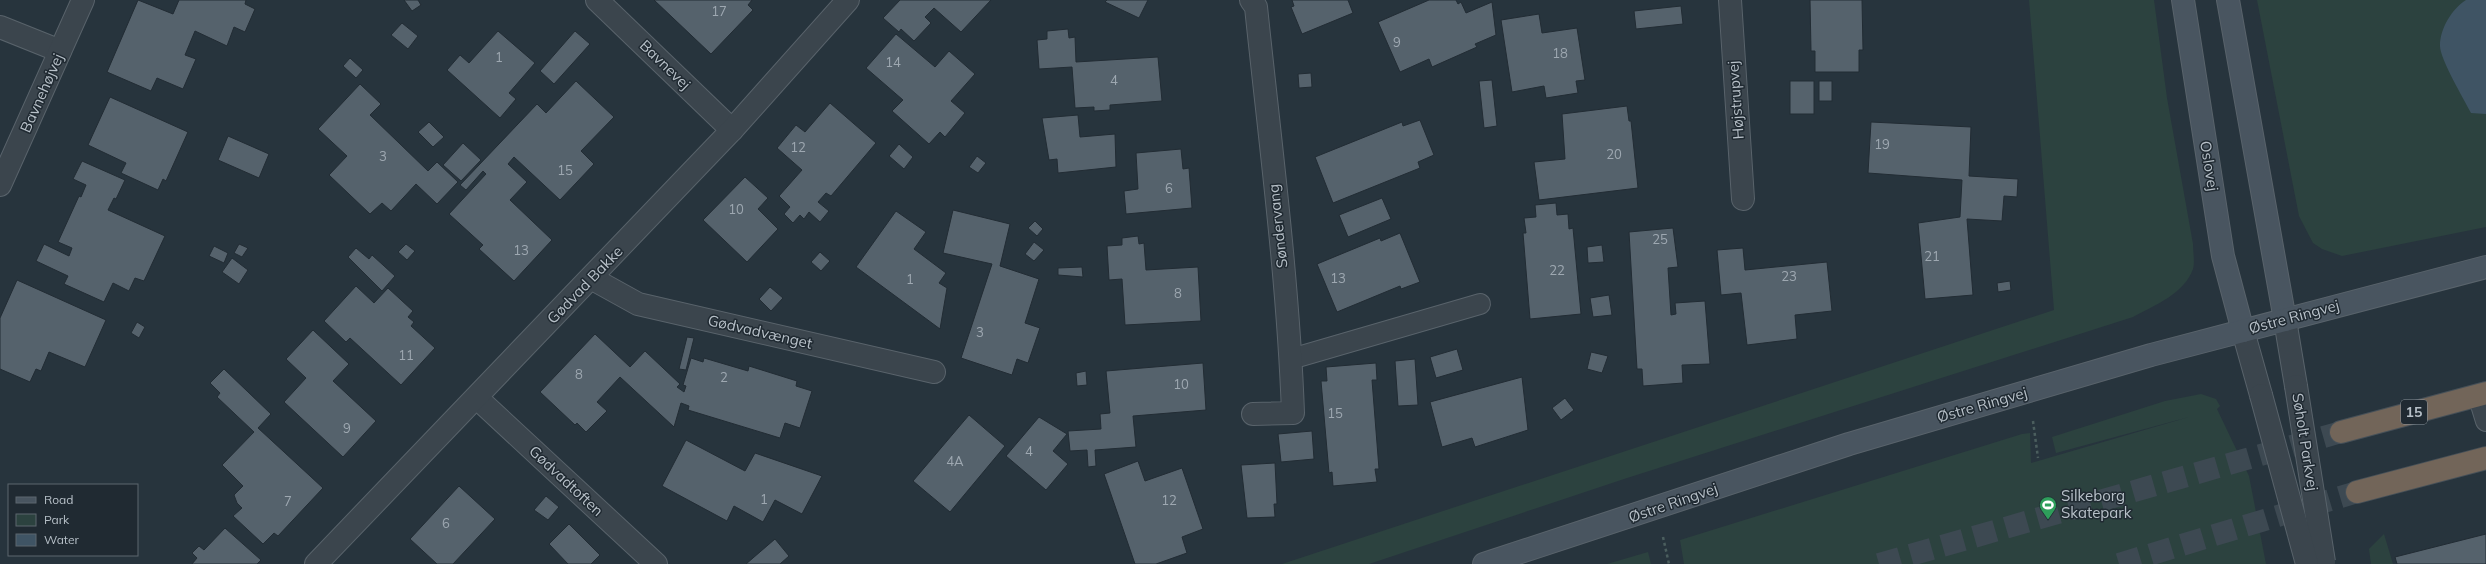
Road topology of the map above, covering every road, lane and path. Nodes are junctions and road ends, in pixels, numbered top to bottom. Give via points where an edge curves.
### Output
1 (83, 0) edge
2 (596, 0) edge
3 (848, 0) edge
4 (1251, 0) edge
5 (1730, 0) edge
6 (2183, 0) edge
7 (2228, 0) edge
8 (0, 27) edge
9 (60, 51) junction
10 (732, 130) junction
11 (0, 185) edge
12 (1743, 199) dead end
13 (2486, 267) edge
14 (591, 278) junction
15 (1480, 304) dead end
16 (2285, 320) junction
17 (2243, 331) junction
18 (1291, 359) junction
19 (934, 372) dead end
20 (2029, 391) junction
21 (2482, 394) edge
22 (477, 398) junction
23 (1253, 414) dead end
24 (2486, 421) edge
25 (2341, 432) tunnel mouth
26 (2038, 458) dead end
27 (2486, 458) edge
28 (2357, 492) tunnel mouth
29 (316, 564) edge
30 (656, 564) edge
31 (1484, 564) edge
32 (2318, 564) edge

1 - 9 street, Bavnehøjvej
2 - 10 street, Bavnevej
3 - 10 street, Gødvad Bakke
4 - 18 street, Søndervang via 1256,7
5 - 12 street, Højstrupvej
6 - 17 main road, Oslovej via 2223,256
7 - 16 main road
8 - 9 street
9 - 11 street, Bavnehøjvej
10 - 14 street, Gødvad Bakke
13 - 16 main road, Østre Ringvej
14 - 19 street, Gødvadvænget via 638,304
14 - 22 street, Gødvad Bakke
15 - 18 lane
16 - 17 main road, Østre Ringvej
16 - 32 street, Søholt Parkvej, bridge via 2296,386
17 - 20 main road, Østre Ringvej
17 - 32 street, Søholt Parkvej, bridge via 2260,395
18 - 23 street, Søndervang via 1293,413
20 - 26 path
20 - 31 main road, Østre Ringvej via 1848,444
21 - 24 lane
21 - 25 highway, 15
22 - 29 street, Gødvad Bakke
22 - 30 street, Gødvadtoften
27 - 28 highway

